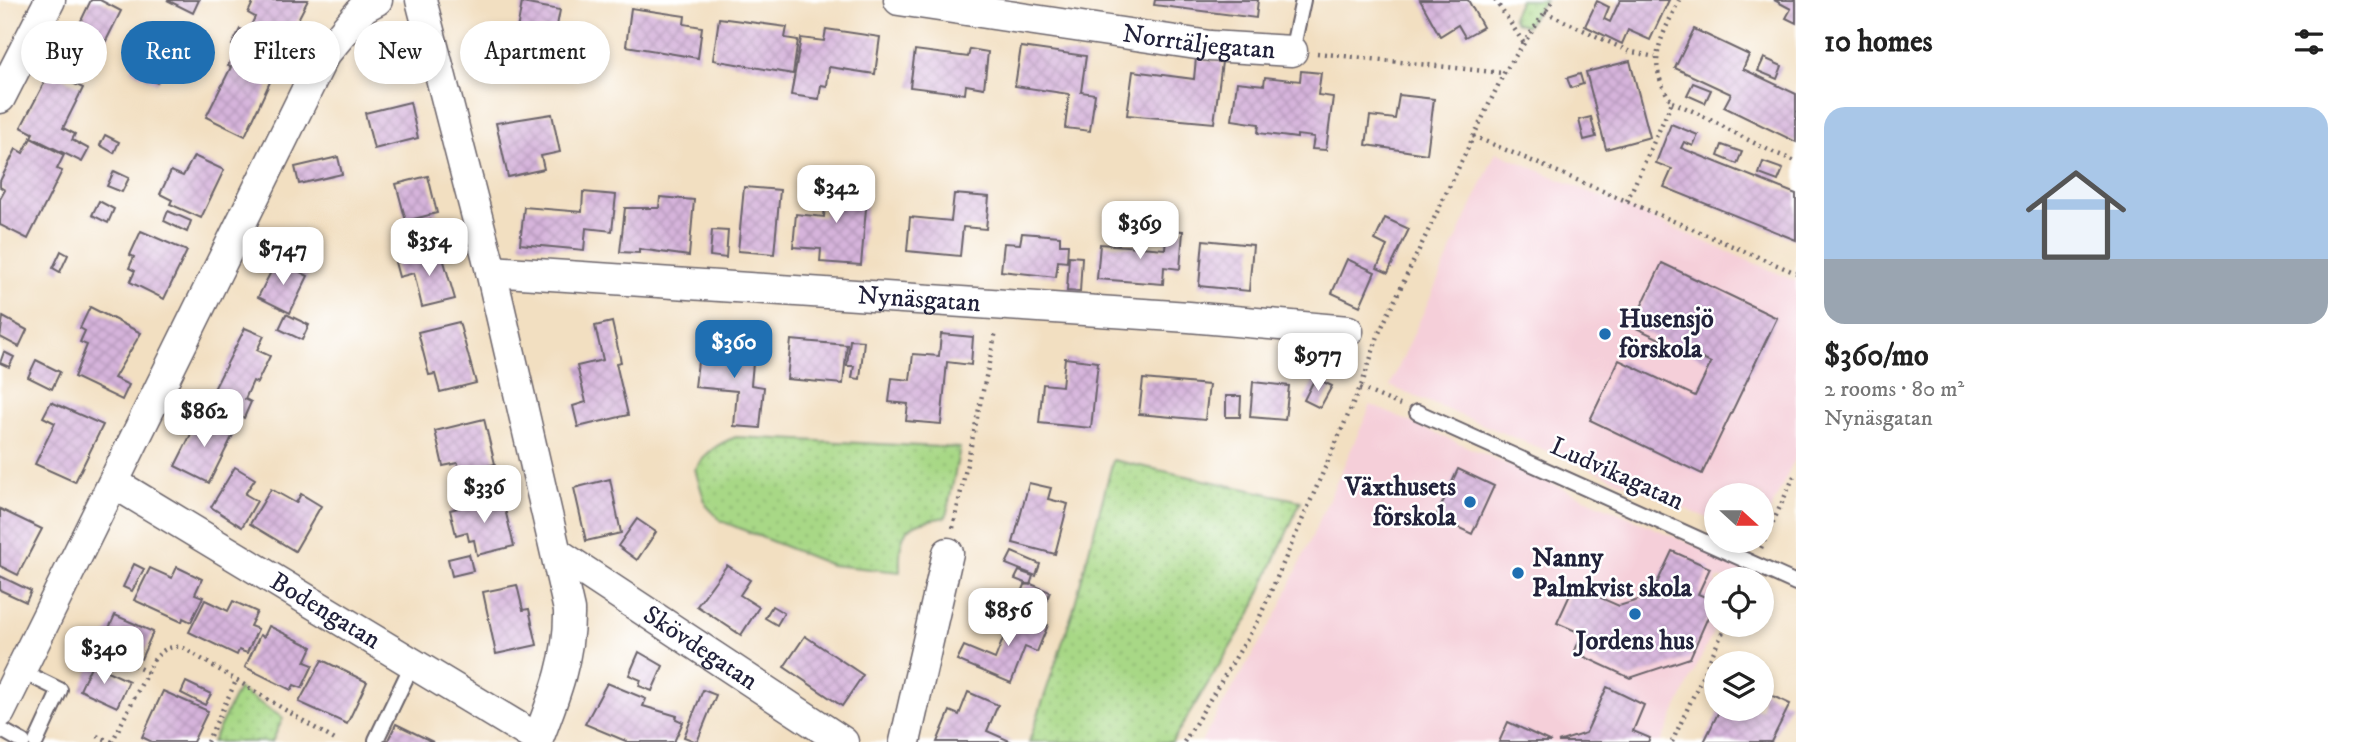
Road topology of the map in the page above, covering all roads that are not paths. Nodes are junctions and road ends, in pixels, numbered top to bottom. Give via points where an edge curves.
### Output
1 (50, 0) edge
2 (377, 0) edge
3 (421, 0) edge
4 (899, 0) edge
5 (1303, 0) edge
6 (1292, 51) joint
7 (0, 98) edge
8 (491, 271) junction
9 (1348, 331) dead end
10 (1417, 412) road end
11 (114, 483) junction
12 (557, 553) junction
13 (948, 553) road end
14 (1796, 583) edge
15 (412, 665) junction
16 (20, 671) junction
17 (0, 712) edge
18 (0, 729) edge
19 (376, 740) dead end
20 (537, 740) edge
21 (23, 742) edge
22 (36, 742) edge
23 (843, 742) edge
24 (905, 742) edge

1 - 7 street
2 - 11 street via 365,7 324,55
3 - 8 street
4 - 6 street, Norrtäljegatan via 1210,46
5 - 6 lane
8 - 9 street, Nynäsgatan
8 - 12 street
10 - 14 lane, Ludvikagatan
11 - 15 street, Bodengatan
11 - 16 street
12 - 20 street via 569,610 568,649
12 - 23 street, Skövdegatan
13 - 24 street
15 - 19 lane
15 - 20 street, Bodengatan
16 - 17 street
16 - 22 lane via 60,690
18 - 21 lane

